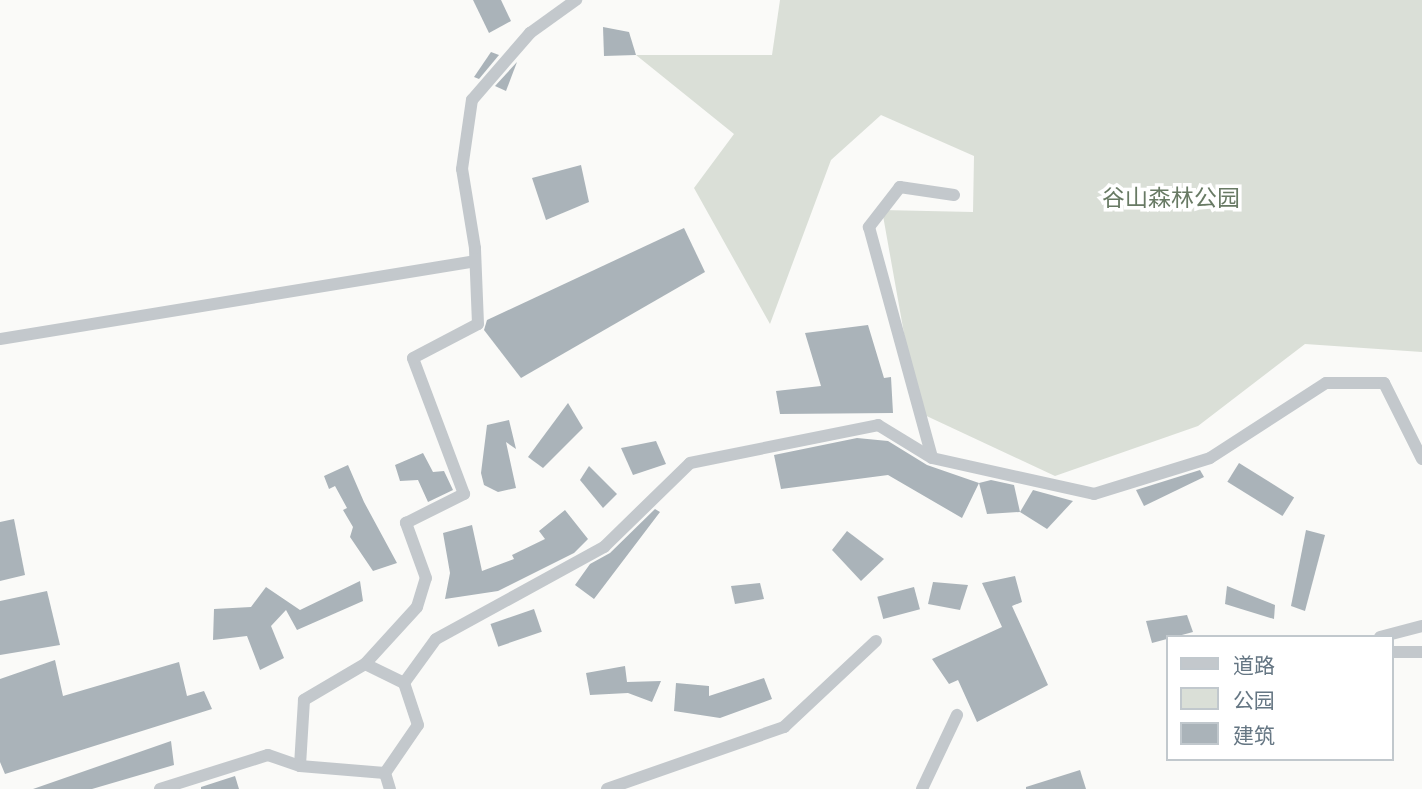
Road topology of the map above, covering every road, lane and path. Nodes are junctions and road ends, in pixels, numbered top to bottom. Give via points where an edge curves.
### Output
1 (576, 0) edge
2 (954, 195) dead end
3 (475, 261) junction
4 (0, 339) edge
5 (932, 457) junction
6 (1422, 459) edge
7 (1422, 626) edge
8 (1388, 635) edge
9 (876, 641) dead end
10 (1394, 652) edge
11 (1422, 652) edge
12 (365, 664) junction
13 (404, 683) junction
14 (957, 715) dead end
15 (300, 766) junction
16 (385, 773) junction
17 (160, 789) edge
18 (390, 789) edge
19 (607, 789) edge
20 (922, 789) edge

1 - 3 street via 530,33 472,100 462,169
2 - 5 street via 900,187 869,227
3 - 4 street
3 - 12 street via 478,324 413,358 464,494 406,523 426,578 417,607
5 - 6 street via 1094,494 1210,457 1326,383 1384,383
5 - 13 street via 878,425 690,463 604,547 436,639
7 - 8 street
9 - 19 street via 785,727
10 - 11 street
12 - 13 street
12 - 15 street via 304,700
13 - 16 street via 418,724
14 - 20 street
15 - 16 street
15 - 17 street via 268,755
16 - 18 street

